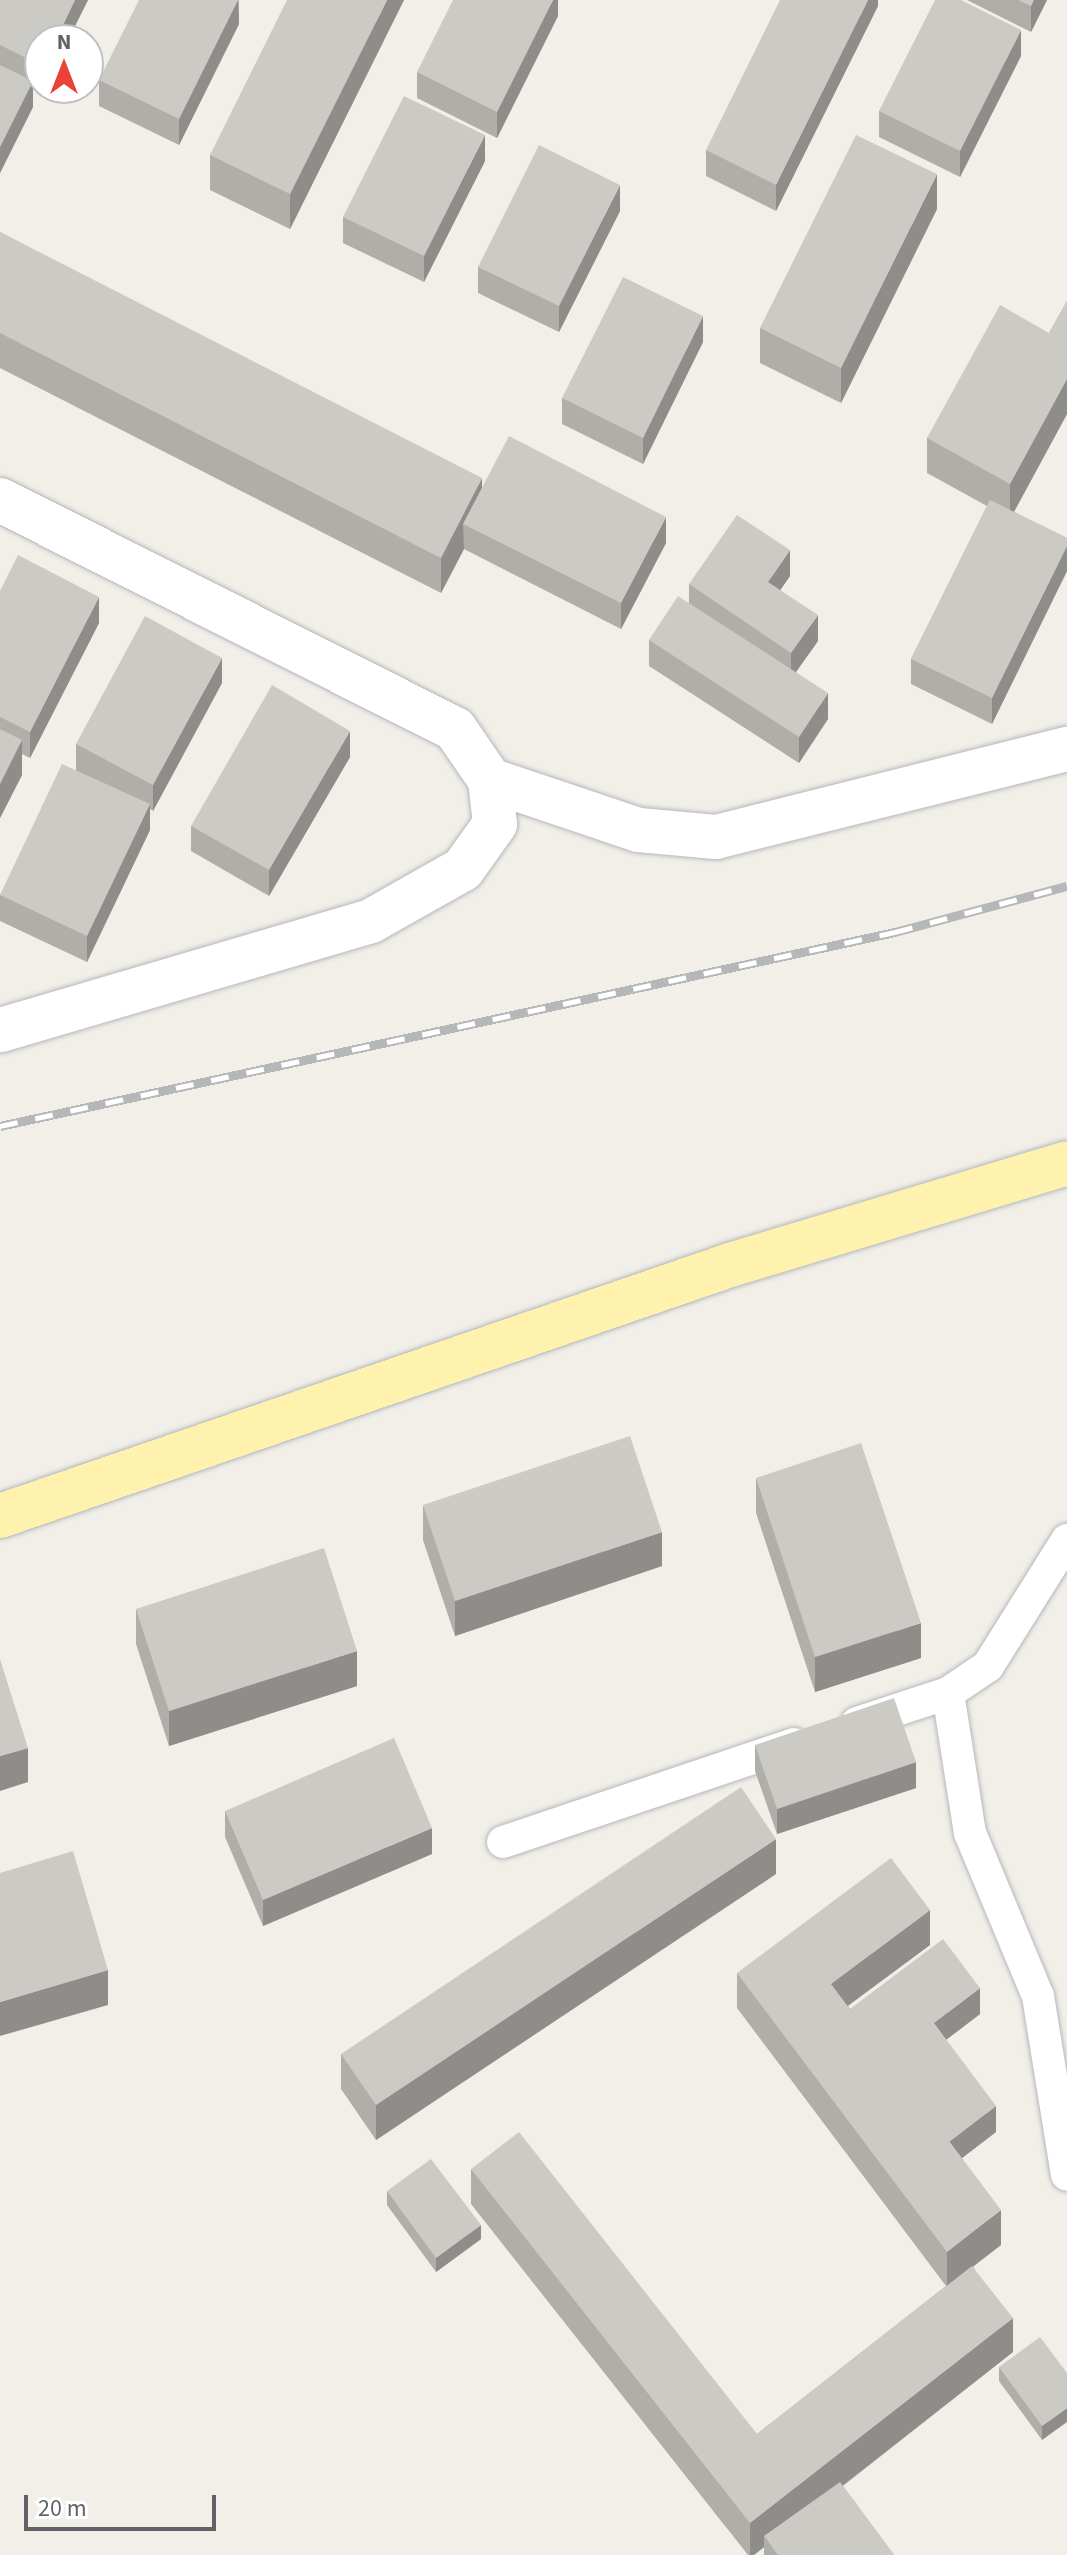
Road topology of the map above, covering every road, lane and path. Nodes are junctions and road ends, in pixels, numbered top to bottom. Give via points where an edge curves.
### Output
1 (0, 500) edge
2 (1067, 749) edge
3 (490, 780) junction
4 (0, 1030) edge
5 (1067, 1163) edge
6 (0, 1516) edge
7 (1067, 1540) edge
8 (948, 1693) junction
9 (503, 1842) dead end
10 (1067, 2175) edge

1 - 3 street via 455,729
2 - 3 street via 716,837 639,830
3 - 4 street via 495,824 463,869 371,921
5 - 6 main road via 730,1265
7 - 8 lane via 988,1666
8 - 9 lane
8 - 10 lane via 970,1833 1038,1996

